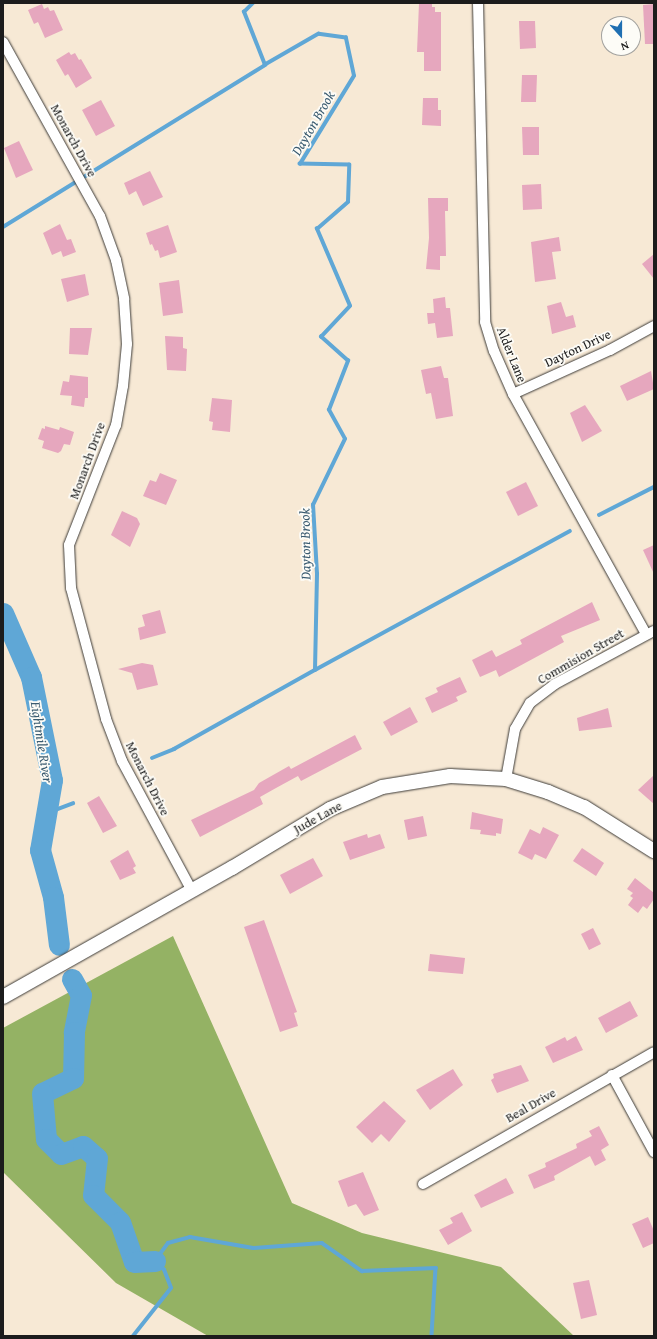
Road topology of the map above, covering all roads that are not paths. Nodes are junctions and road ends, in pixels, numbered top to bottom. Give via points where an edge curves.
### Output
1 (478, 3) edge
2 (3, 42) edge
3 (654, 326) edge
4 (513, 394) junction
5 (650, 632) edge
6 (506, 779) junction
7 (654, 851) edge
8 (192, 891) junction
9 (3, 997) edge
10 (654, 1052) edge
11 (612, 1075) junction
12 (654, 1152) edge
13 (422, 1184) dead end

1 - 4 street, Alder Lane via 485,322 494,351
2 - 8 street, Monarch Drive via 100,216 116,260 124,299 127,344 116,425 69,545 71,588 106,719 122,761
3 - 4 street, Dayton Drive via 610,350
4 - 5 street, Alder Lane
5 - 6 street, Commision Street via 555,684 530,703 515,729
6 - 7 street, Jude Lane via 584,807
6 - 8 street, Jude Lane via 450,776 382,787 330,809
8 - 9 street, Jude Lane
10 - 11 street, Beal Drive
11 - 12 street
11 - 13 street, Beal Drive

